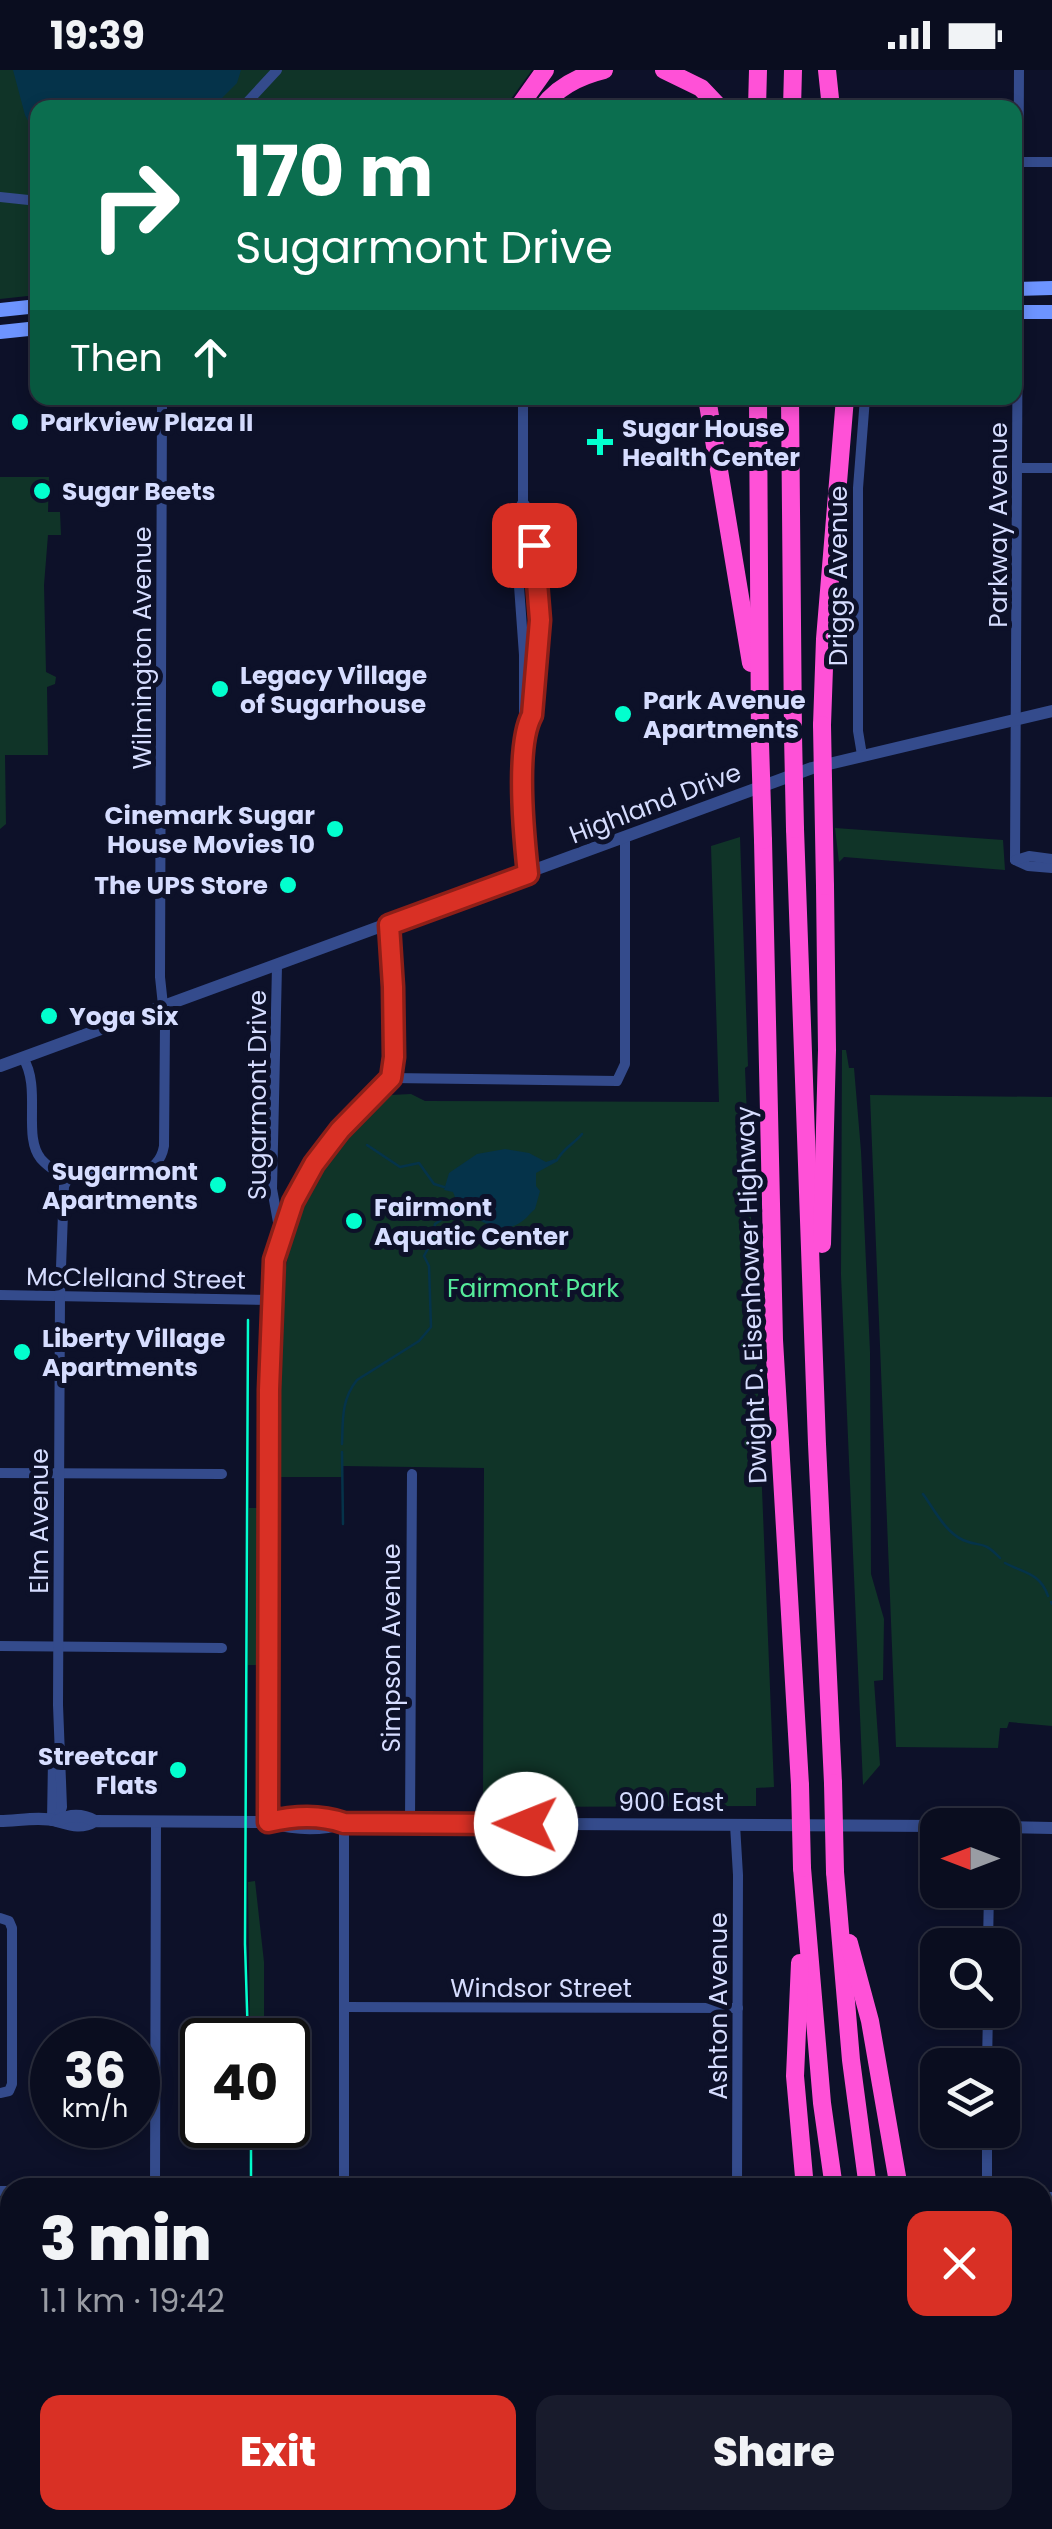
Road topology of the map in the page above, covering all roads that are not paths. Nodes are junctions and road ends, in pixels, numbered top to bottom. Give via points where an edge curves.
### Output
1 (277, 70) edge
2 (545, 70) edge
3 (604, 70) edge
4 (664, 70) edge
5 (758, 70) edge
6 (793, 70) edge
7 (827, 70) edge
8 (1019, 70) edge
9 (249, 100) edge
10 (524, 100) edge
11 (548, 100) edge
12 (712, 100) edge
13 (758, 100) edge
14 (792, 100) edge
15 (830, 100) edge
16 (1019, 100) edge
17 (1022, 162) edge
18 (1052, 162) edge
19 (5, 198) edge
20 (30, 200) edge
21 (1052, 288) edge
22 (1022, 289) edge
23 (30, 307) edge
24 (0, 310) edge
25 (1022, 312) edge
26 (1052, 312) edge
27 (30, 329) edge
28 (0, 332) edge
29 (162, 405) edge
30 (523, 405) edge
31 (708, 405) edge
32 (758, 405) edge
33 (790, 405) edge
34 (844, 405) edge
35 (864, 405) edge
36 (1018, 405) edge
37 (1018, 468) junction
38 (1052, 468) edge
39 (523, 502) junction
40 (1052, 711) edge
41 (760, 716) junction
42 (1017, 719) junction
43 (526, 726) junction
44 (862, 755) junction
45 (625, 838) junction
46 (1052, 858) edge
47 (1015, 860) junction
48 (1052, 868) edge
49 (528, 874) junction
50 (389, 925) junction
51 (277, 966) junction
52 (163, 1007) junction
53 (23, 1058) junction
54 (0, 1066) edge
55 (391, 1078) junction
56 (67, 1180) junction
57 (280, 1234) junction
58 (0, 1295) edge
59 (60, 1295) junction
60 (272, 1300) junction
61 (816, 1444) junction
62 (0, 1472) edge
63 (59, 1473) junction
64 (222, 1474) dead end
65 (412, 1474) dead end
66 (0, 1646) edge
67 (58, 1647) junction
68 (222, 1648) dead end
69 (0, 1820) edge
70 (54, 1821) junction
71 (156, 1821) junction
72 (268, 1822) junction
73 (344, 1823) junction
74 (410, 1823) junction
75 (735, 1825) junction
76 (920, 1826) edge
77 (1020, 1827) edge
78 (1052, 1828) edge
79 (804, 1893) junction
80 (837, 1894) junction
81 (0, 1918) edge
82 (344, 2007) junction
83 (738, 2008) junction
84 (0, 2093) edge
85 (987, 2148) edge
86 (154, 2178) edge
87 (344, 2178) edge
88 (737, 2178) edge
89 (804, 2178) edge
90 (833, 2178) edge
91 (867, 2178) edge
92 (897, 2178) edge
93 (986, 2178) edge

1 - 9 street
2 - 10 highway
3 - 11 highway via 582,76
4 - 12 highway
5 - 13 highway
6 - 14 highway
7 - 15 highway
8 - 16 street, Parkway Avenue
17 - 18 street
19 - 20 street
21 - 22 main road
23 - 24 main road
25 - 26 main road
27 - 28 main road
29 - 52 street, Wilmington Avenue
30 - 39 street
31 - 41 highway
32 - 41 highway, Dwight D. Eisenhower Highway
33 - 61 highway, bridge via 795,829
34 - 61 highway, bridge via 822,725 826,1050
35 - 44 street, Driggs Avenue via 858,488
36 - 37 street, Parkway Avenue
37 - 38 street
37 - 42 street, Parkway Avenue
39 - 43 street via 514,516
39 - 43 street via 532,515 540,609
40 - 42 street, Highland Drive
41 - 79 highway, Dwight D. Eisenhower Highway, bridge via 774,1340
42 - 44 street, Highland Drive
42 - 47 street, Parkway Avenue
43 - 49 street
44 - 45 street, Highland Drive
45 - 49 street, Highland Drive
45 - 55 street via 626,1064 618,1080
46 - 47 street
47 - 48 street
49 - 50 street, Highland Drive
50 - 51 street, Highland Drive
50 - 55 street
51 - 52 street, Highland Drive
51 - 57 street, Sugarmont Drive via 272,1189
52 - 53 street, Highland Drive
52 - 56 street, Wilmington Avenue via 162,1158 139,1174 77,1173
53 - 54 street, Highland Drive
53 - 56 street via 33,1083 35,1147
55 - 57 street via 322,1152
56 - 59 street
57 - 60 street, Sugarmont Drive
58 - 59 street, McClelland Street
59 - 60 street, McClelland Street
59 - 63 street, Elm Avenue
60 - 72 street, Sugarmont Drive
61 - 80 highway, bridge
62 - 63 street
63 - 64 street
63 - 67 street, Elm Avenue
65 - 74 street, Simpson Avenue
66 - 67 street
67 - 68 street
67 - 70 street, Elm Avenue
69 - 70 street, 900 East
70 - 71 street, 900 East
71 - 72 street, 900 East
71 - 86 street
72 - 73 street, 900 East via 288,1828
73 - 74 street, 900 East
73 - 82 street
74 - 75 street, 900 East
75 - 76 street, 900 East
75 - 83 street, Ashton Avenue
77 - 78 street
79 - 89 highway via 795,2076
79 - 90 highway, Dwight D. Eisenhower Highway
80 - 91 highway
80 - 92 highway via 870,2021
81 - 84 street via 12,1928 12,2084
82 - 83 street, Windsor Street
82 - 87 street
83 - 88 street, Ashton Avenue
85 - 93 street

